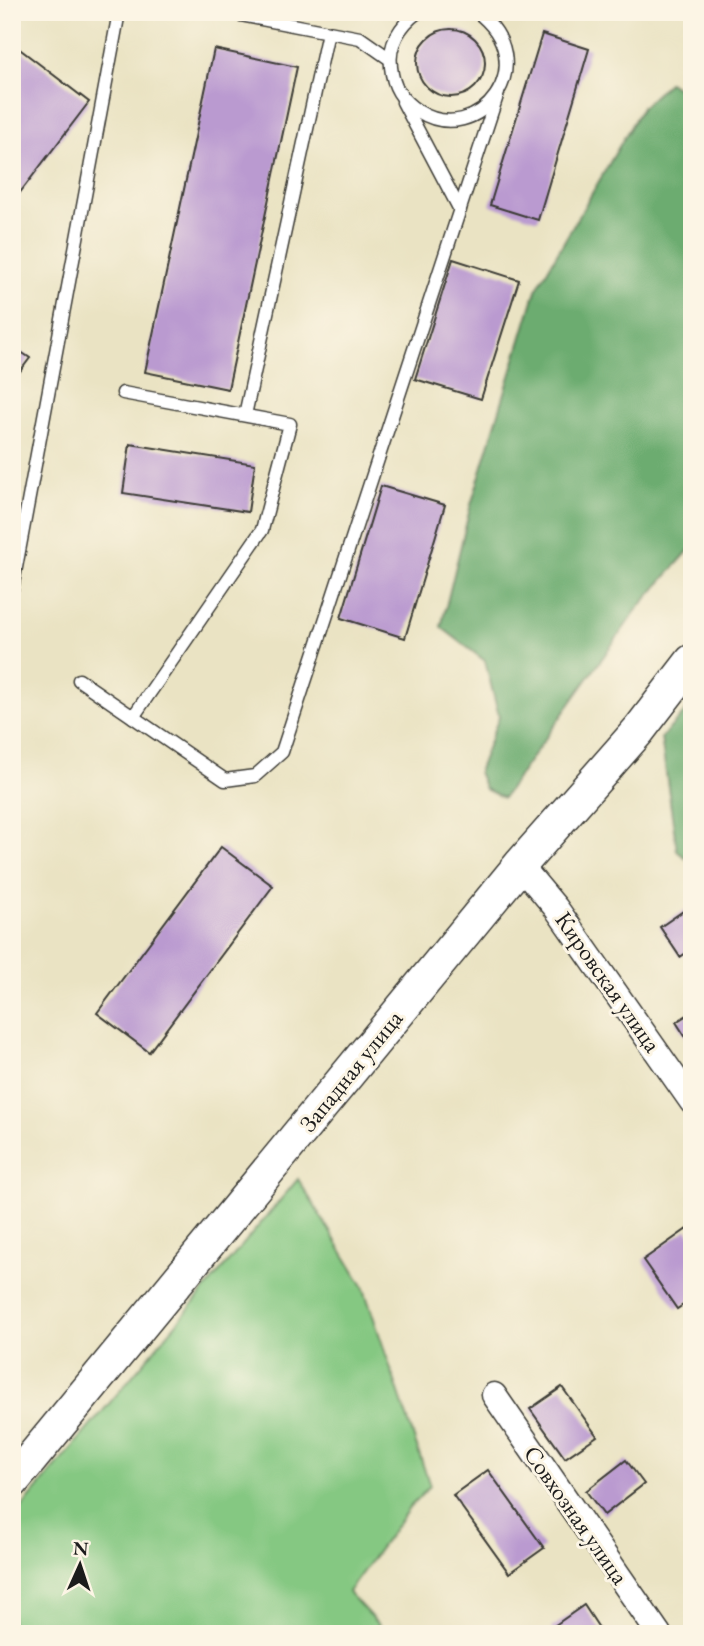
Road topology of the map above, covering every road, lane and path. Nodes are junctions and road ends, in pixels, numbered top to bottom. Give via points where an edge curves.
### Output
1 (119, 12) edge
2 (225, 12) edge
3 (418, 12) edge
4 (477, 12) edge
5 (328, 32) junction
6 (390, 59) junction
7 (498, 93) junction
8 (399, 95) junction
9 (460, 210) junction
10 (123, 393) dead end
11 (245, 415) junction
12 (12, 589) edge
13 (692, 662) edge
14 (79, 680) dead end
15 (133, 717) junction
16 (520, 866) junction
17 (692, 1102) edge
18 (494, 1395) dead end
19 (12, 1482) edge
20 (659, 1634) edge

1 - 12 lane
2 - 5 lane
3 - 6 lane via 394,39
4 - 7 lane via 491,23 504,44 507,65
5 - 6 lane via 360,38
5 - 11 lane
6 - 8 lane
7 - 8 lane via 469,117 444,121 427,117
7 - 9 lane
8 - 9 lane
9 - 15 lane via 282,752 255,776 225,780
10 - 11 lane
11 - 15 lane via 290,424 262,530
13 - 16 street, Западная улица
14 - 15 lane
16 - 17 street, Кировская улица via 555,908
16 - 19 street, Западная улица
18 - 20 street, Совхозная улица

